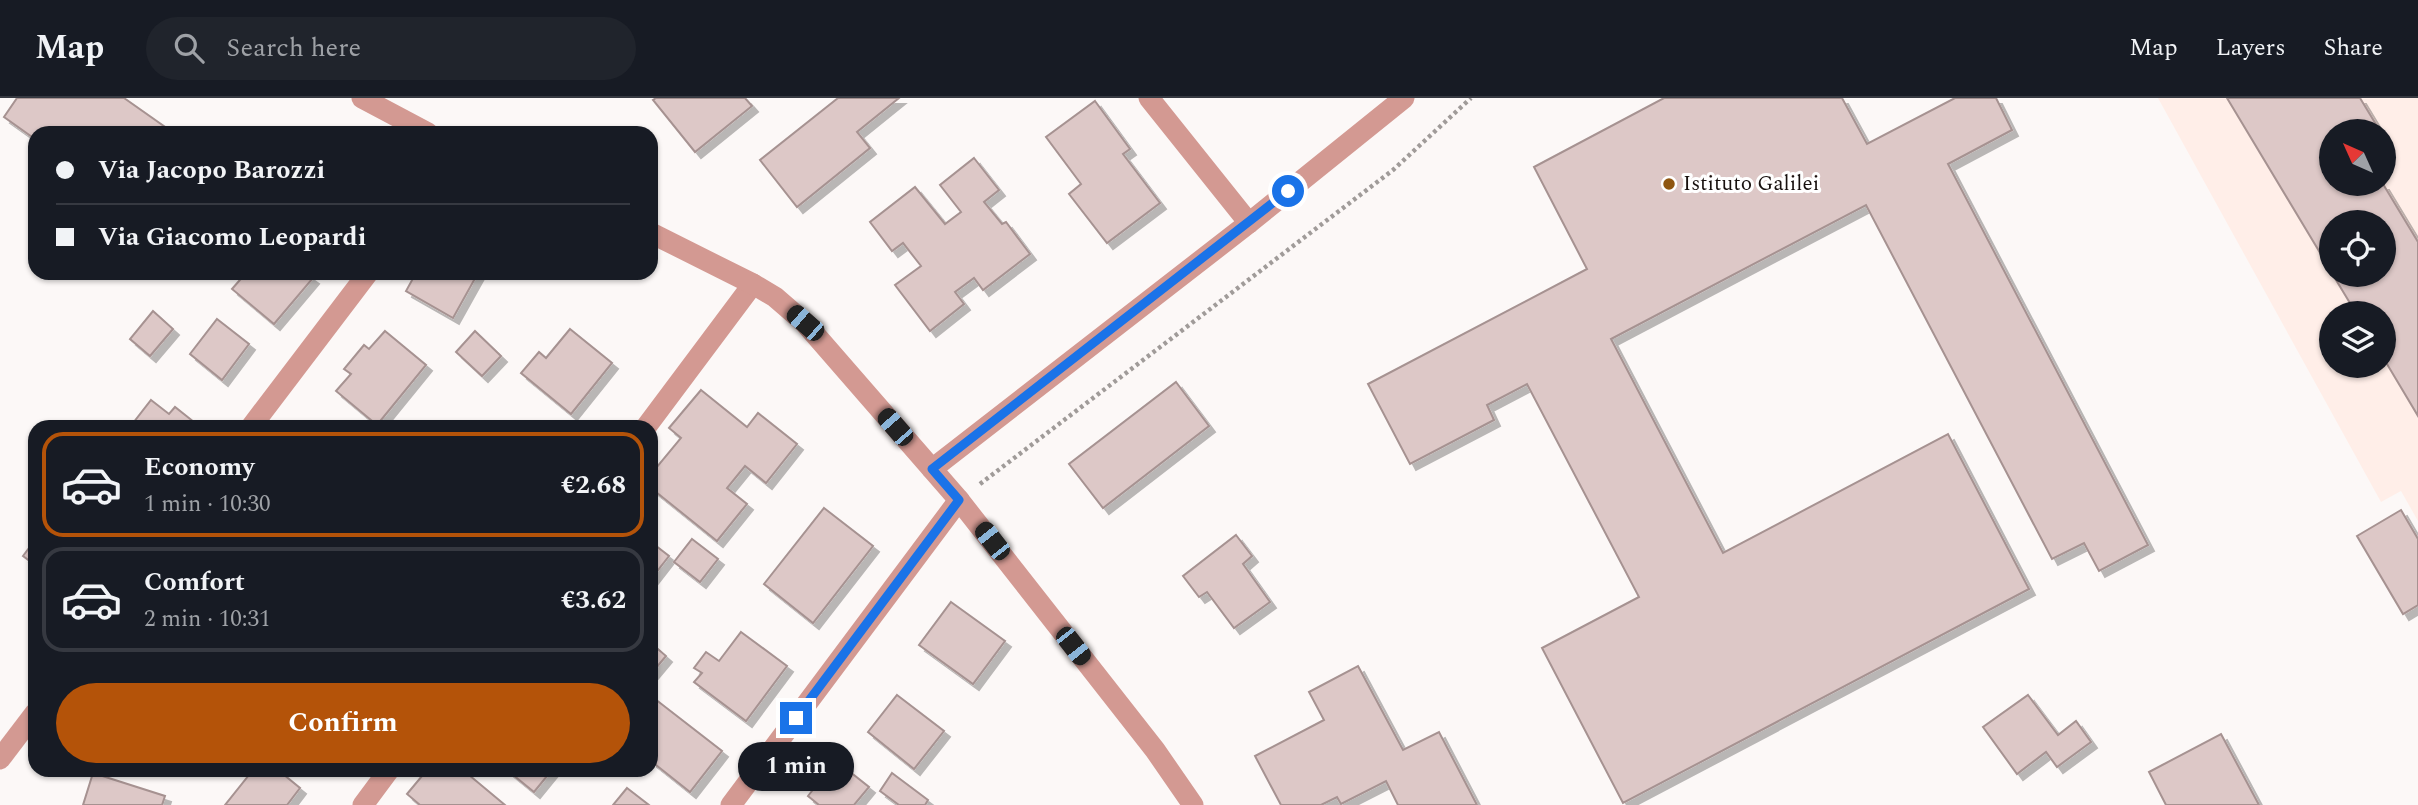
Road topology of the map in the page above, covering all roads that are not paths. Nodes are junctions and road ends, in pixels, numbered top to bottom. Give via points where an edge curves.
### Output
1 (362, 98) edge
2 (1149, 98) edge
3 (1404, 98) edge
4 (415, 126) edge
5 (1250, 223) junction
6 (658, 236) edge
7 (363, 280) edge
8 (753, 284) junction
9 (256, 420) edge
10 (651, 420) edge
11 (932, 469) junction
12 (959, 500) junction
13 (28, 722) edge
14 (0, 759) edge
15 (384, 777) edge
16 (363, 805) edge
17 (731, 805) edge
18 (1193, 805) edge

1 - 4 street
2 - 5 street
3 - 5 street
5 - 11 street
6 - 8 street
7 - 9 street
8 - 10 street
8 - 11 street via 805,323
11 - 12 street
12 - 17 street
12 - 18 street
13 - 14 street
15 - 16 street

